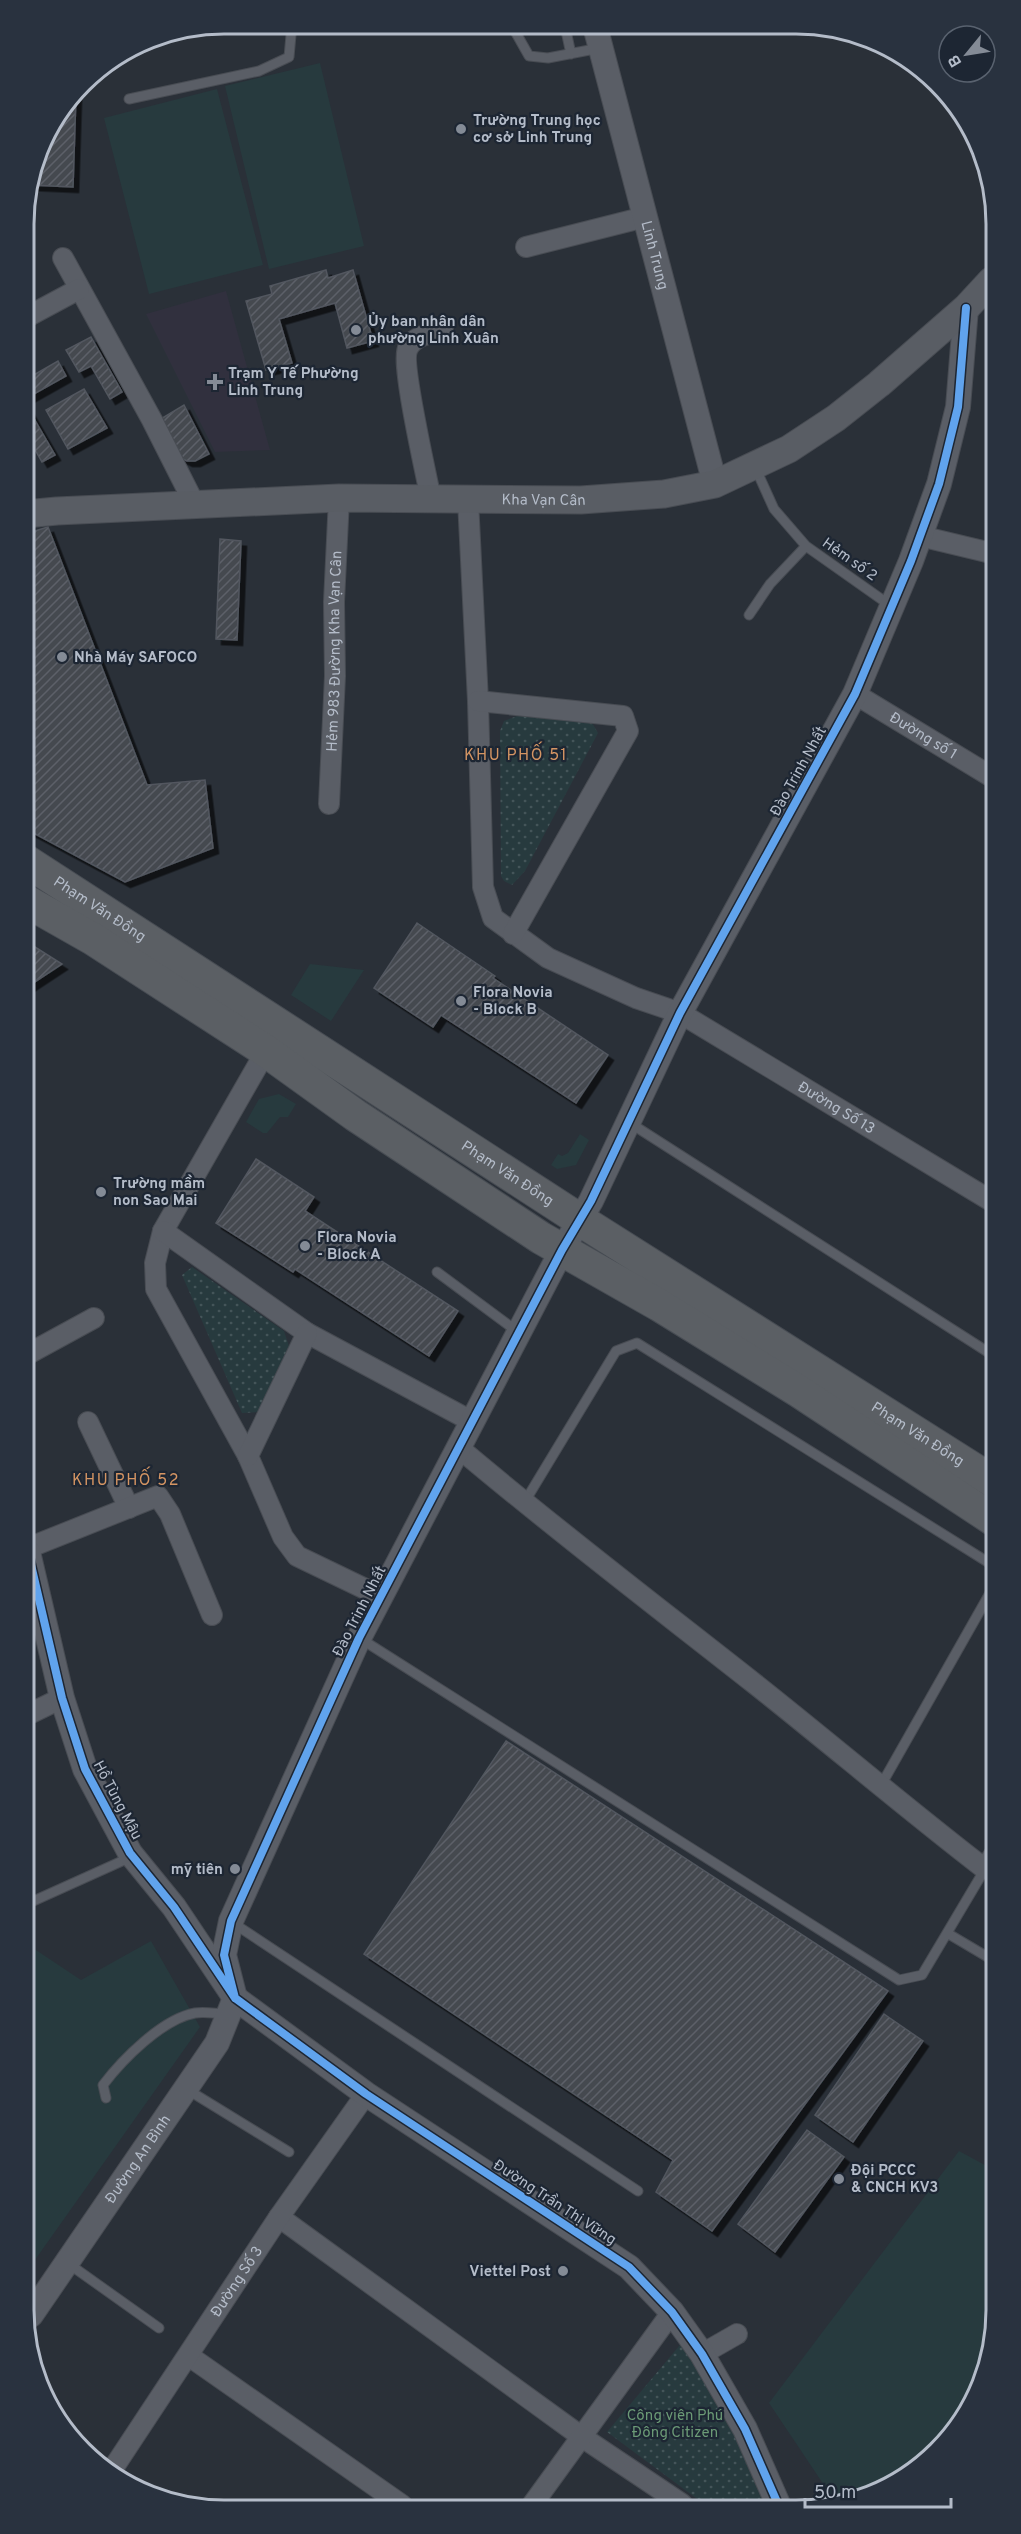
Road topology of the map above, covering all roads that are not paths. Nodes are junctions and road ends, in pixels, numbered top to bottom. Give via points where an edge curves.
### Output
1 (291, 35) edge
2 (517, 35) edge
3 (567, 35) edge
4 (598, 37) edge
5 (571, 54) junction
6 (129, 99) dead end
7 (645, 217) junction
8 (526, 247) dead end
9 (63, 258) dead end
10 (987, 285) edge
11 (80, 289) junction
12 (966, 308) junction
13 (35, 313) edge
14 (443, 329) dead end
15 (755, 467) junction
16 (715, 484) junction
17 (339, 498) junction
18 (430, 500) junction
19 (468, 500) junction
20 (195, 505) junction
21 (35, 513) edge
22 (920, 536) junction
23 (806, 546) junction
24 (987, 552) edge
25 (891, 606) junction
26 (749, 615) dead end
27 (855, 694) junction
28 (478, 701) junction
29 (987, 774) edge
30 (329, 804) dead end
31 (35, 867) edge
32 (35, 905) edge
33 (513, 934) junction
34 (680, 1013) junction
35 (266, 1051) junction
36 (628, 1121) junction
37 (987, 1198) edge
38 (580, 1220) junction
39 (163, 1231) junction
40 (562, 1251) junction
41 (437, 1272) dead end
42 (94, 1318) dead end
43 (307, 1333) junction
44 (520, 1333) junction
45 (34, 1350) edge
46 (986, 1351) edge
47 (88, 1422) dead end
48 (473, 1422) junction
49 (459, 1448) junction
50 (248, 1456) junction
51 (986, 1477) edge
52 (524, 1503) junction
53 (129, 1508) junction
54 (986, 1515) edge
55 (34, 1547) edge
56 (986, 1561) edge
57 (34, 1578) edge
58 (380, 1596) junction
59 (986, 1600) edge
60 (212, 1615) dead end
61 (358, 1638) junction
62 (62, 1698) junction
63 (34, 1711) edge
64 (880, 1787) junction
65 (134, 1856) junction
66 (986, 1858) edge
67 (986, 1867) edge
68 (34, 1901) edge
69 (231, 1922) junction
70 (947, 1933) junction
71 (986, 1956) edge
72 (233, 2006) junction
73 (186, 2088) junction
74 (366, 2094) junction
75 (106, 2098) dead end
76 (289, 2152) dead end
77 (638, 2191) dead end
78 (279, 2217) junction
79 (67, 2263) junction
80 (34, 2310) edge
81 (672, 2312) junction
82 (159, 2328) dead end
83 (737, 2334) dead end
84 (702, 2354) junction
85 (189, 2356) junction
86 (582, 2437) junction
87 (116, 2465) edge
88 (395, 2500) edge
89 (536, 2500) edge
90 (676, 2500) edge
91 (776, 2500) edge

1 - 6 lane via 289,57 259,71
2 - 5 lane via 529,56
3 - 5 lane
4 - 5 lane
4 - 7 street, Linh Trung
7 - 8 street
7 - 16 street, Linh Trung
9 - 11 street
10 - 12 main road, Kha Vạn Cân
11 - 13 street
11 - 20 street
12 - 15 main road, Kha Vạn Cân via 836,418
12 - 22 street, Đào Trinh Nhất via 958,407 939,484
14 - 18 street via 413,340 406,351
15 - 16 main road, Kha Vạn Cân
15 - 23 lane via 774,509
16 - 19 main road, Kha Vạn Cân via 664,494 581,500
17 - 18 main road, Kha Vạn Cân
17 - 20 main road, Kha Vạn Cân
17 - 30 street, Hẻm 983 Đường Kha Vạn Cân
18 - 19 main road, Kha Vạn Cân
19 - 28 street, Đường Số 13
20 - 21 main road, Kha Vạn Cân
22 - 24 street
22 - 25 street, Đào Trinh Nhất
23 - 25 lane, Hẻm số 2
23 - 26 lane, Hẻm số 2 via 770,584
25 - 27 street, Đào Trinh Nhất
27 - 29 street, Đường số 1
27 - 34 street, Đào Trinh Nhất
28 - 33 street, Đường Số 13 via 483,886 493,918
28 - 33 street via 623,716 628,731
31 - 38 highway, Phạm Văn Đồng
32 - 35 highway, Phạm Văn Đồng
33 - 34 street, Đường Số 13 via 548,958 636,998
34 - 36 street, Đào Trinh Nhất
34 - 37 street, Đường Số 13
35 - 39 street
35 - 40 highway, Phạm Văn Đồng via 355,1115
36 - 38 street, Đào Trinh Nhất
36 - 46 lane
38 - 40 street, Đào Trinh Nhất
38 - 51 highway, Phạm Văn Đồng
39 - 43 street
39 - 50 street via 155,1263 156,1289
40 - 44 street, Đào Trinh Nhất
40 - 54 highway, Phạm Văn Đồng via 660,1305 780,1379
41 - 44 lane
42 - 45 street
43 - 48 street
43 - 50 street
44 - 48 street, Đào Trinh Nhất
47 - 53 street
48 - 49 street, Đào Trinh Nhất
49 - 52 street
49 - 58 street, Đào Trinh Nhất
50 - 58 street via 282,1538 297,1556
52 - 56 lane via 616,1351 637,1343
52 - 64 street
53 - 55 street
53 - 60 street via 158,1496 170,1514
57 - 62 street, Hồ Tùng Mậu
58 - 61 street, Đào Trinh Nhất
59 - 64 lane
61 - 69 street, Đào Trinh Nhất
61 - 70 lane via 899,1980 922,1976
62 - 63 street
62 - 65 street, Hồ Tùng Mậu via 85,1768
64 - 66 street
65 - 68 lane
65 - 72 street, Hồ Tùng Mậu via 174,1907
67 - 70 lane
69 - 72 street, Đào Trinh Nhất via 224,1955
69 - 77 lane
70 - 71 lane
72 - 73 street, Đường An Bình via 217,2043
72 - 74 street, Đường Trần Thị Vững
72 - 75 lane via 184,2016 155,2033 102,2085
73 - 76 lane
73 - 79 street, Đường An Bình
74 - 78 street, Đường Số 3
74 - 81 street, Đường Trần Thị Vững via 629,2267
78 - 85 street, Đường Số 3
78 - 86 street
79 - 80 street, Đường An Bình
79 - 82 lane
81 - 84 street, Đường Trần Thị Vững
81 - 86 street
83 - 84 street
84 - 91 street, Đường Trần Thị Vững via 745,2429
85 - 87 street, Đường Số 3
85 - 88 street
86 - 89 street
86 - 90 street

